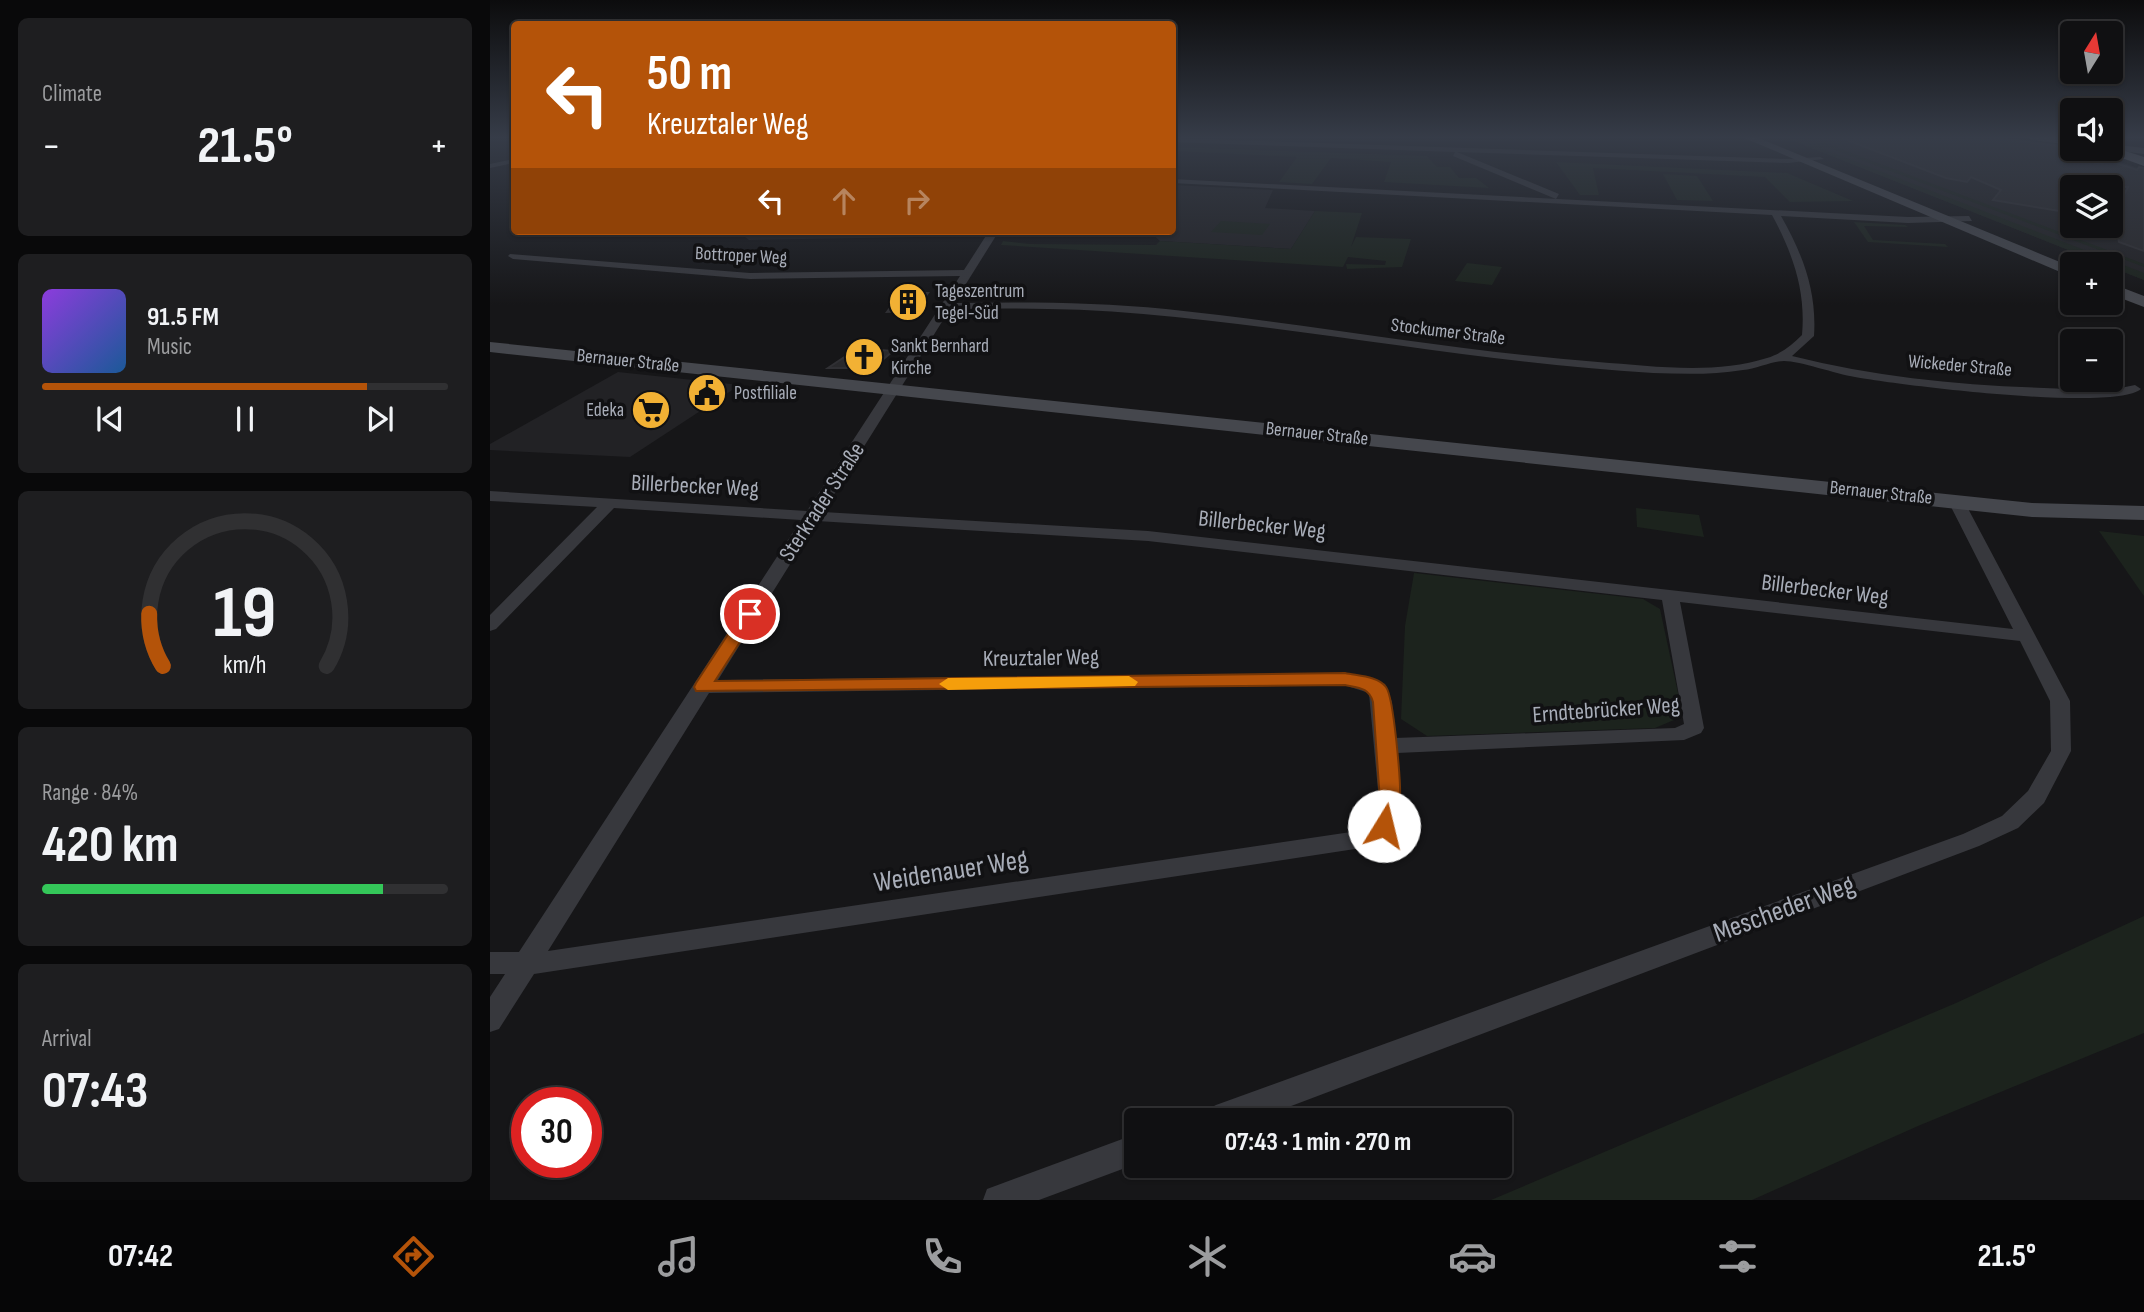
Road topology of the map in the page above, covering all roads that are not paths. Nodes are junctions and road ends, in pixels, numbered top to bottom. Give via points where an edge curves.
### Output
1 (1395, 193) edge
2 (1520, 193) edge
3 (1547, 193) edge
4 (1886, 193) edge
5 (1901, 193) edge
6 (1507, 199) junction
7 (1570, 202) junction
8 (1775, 213) junction
9 (1969, 219) junction
10 (1948, 221) junction
11 (991, 235) edge
12 (513, 256) dead end
13 (2060, 256) edge
14 (2060, 267) edge
15 (967, 273) junction
16 (2123, 281) edge
17 (2144, 290) edge
18 (2123, 293) edge
19 (2144, 302) edge
20 (945, 306) junction
21 (495, 350) edge
22 (1783, 357) junction
23 (892, 389) junction
24 (2134, 389) dead end
25 (490, 496) edge
26 (1956, 501) junction
27 (609, 504) junction
28 (2144, 513) edge
29 (812, 516) junction
30 (1670, 594) junction
31 (490, 625) edge
32 (2025, 636) junction
33 (702, 687) junction
34 (1386, 746) junction
35 (490, 963) edge
36 (525, 965) junction
37 (490, 1020) edge
38 (1248, 1108) edge
39 (1124, 1153) edge
40 (998, 1200) edge

1 - 6 street
2 - 6 street
3 - 7 street
4 - 10 main road
5 - 9 main road
6 - 7 street
7 - 8 street
8 - 10 street
8 - 22 street, Stockumer Straße via 1801,262 1810,301 1808,336
9 - 10 street
9 - 13 main road
10 - 14 main road
11 - 15 street, Sterkrader Straße
12 - 15 street, Bottroper Weg via 750,276
15 - 20 street, Sterkrader Straße
16 - 17 main road
18 - 19 main road
20 - 22 street, Stockumer Straße via 1036,305 1163,313 1431,351 1610,366 1713,369
20 - 23 street, Sterkrader Straße
21 - 23 main road, Bernauer Straße
22 - 24 street, Wickeder Straße via 1835,370 1957,386 2094,394
23 - 26 main road, Bernauer Straße
23 - 29 street, Sterkrader Straße
25 - 27 street, Billerbecker Weg
26 - 28 main road, Bernauer Straße via 2052,511
26 - 32 street, Mescheder Weg
27 - 29 street, Billerbecker Weg
27 - 31 street
29 - 30 street, Billerbecker Weg via 1148,536
29 - 33 street, Sterkrader Straße
30 - 32 street, Billerbecker Weg
30 - 34 street, Erndtebrücker Weg via 1693,728 1677,735
32 - 38 street, Mescheder Weg via 2060,701 2062,751 2036,797 2010,822
33 - 34 street, Kreuztaler Weg via 1345,679 1378,690
33 - 36 street, Sterkrader Straße
34 - 36 street, Weidenauer Weg via 1390,801 1384,826 1355,840
35 - 36 street, Weidenauer Weg
36 - 37 street, Sterkrader Straße
39 - 40 street

